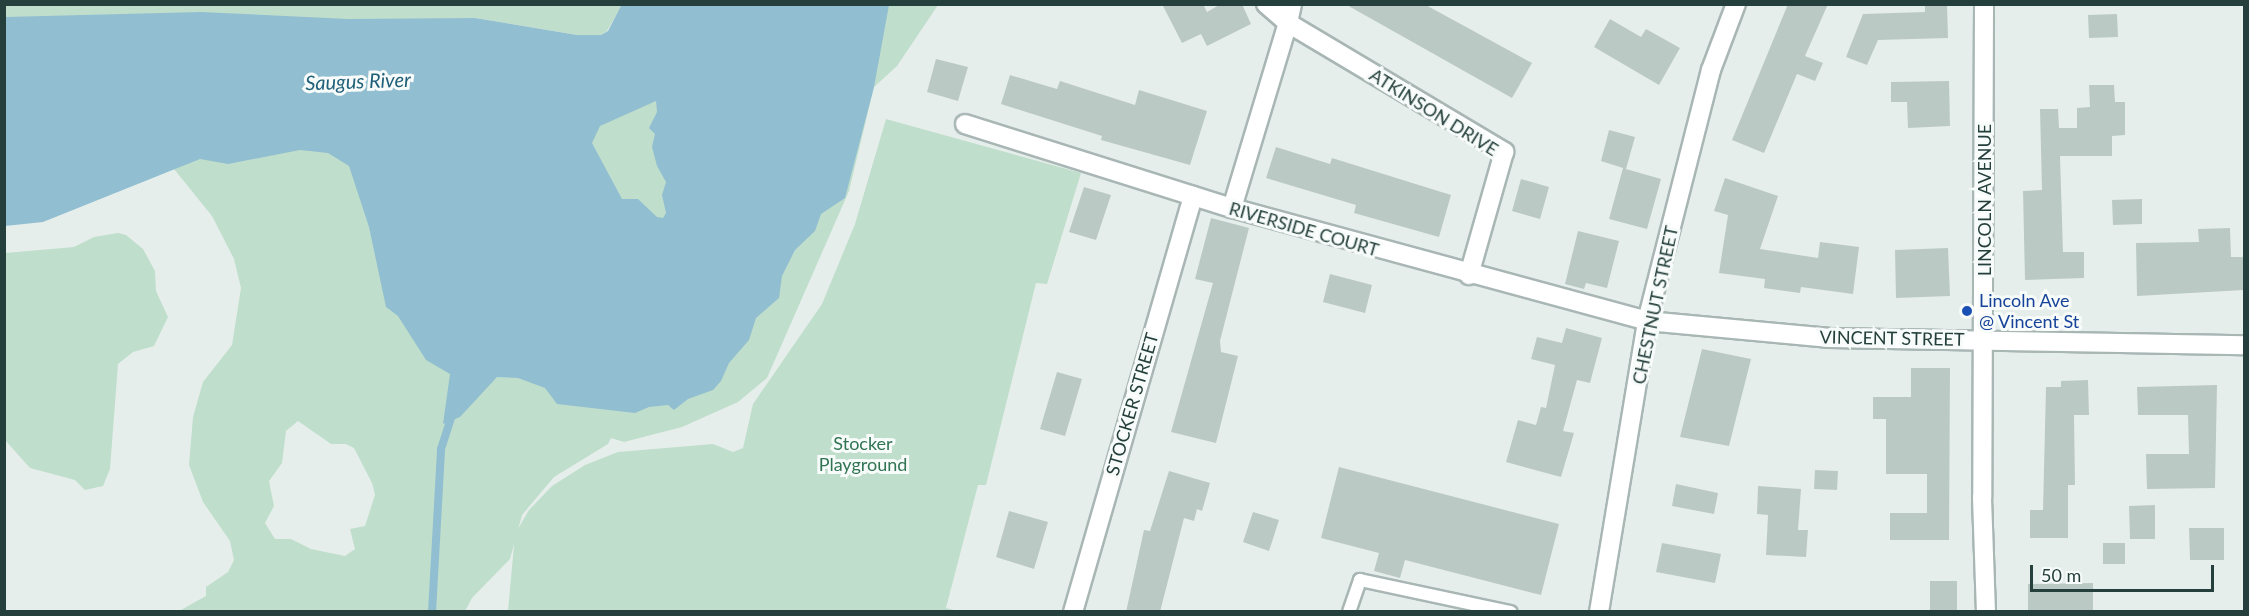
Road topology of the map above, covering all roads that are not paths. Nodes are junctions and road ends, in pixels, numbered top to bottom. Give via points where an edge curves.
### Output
1 (1266, 4) edge
2 (1292, 4) edge
3 (1736, 4) edge
4 (1984, 4) edge
5 (1288, 22) junction
6 (965, 124) dead end
7 (1193, 196) junction
8 (1232, 208) junction
9 (1469, 275) junction
10 (1647, 321) junction
11 (1984, 341) junction
12 (2244, 345) edge
13 (1073, 612) edge
14 (1349, 612) edge
15 (1511, 612) edge
16 (1599, 612) edge
17 (1986, 612) edge

1 - 5 street, ATKINSON DRIVE
2 - 5 street
3 - 10 street, CHESTNUT STREET via 1711,70
4 - 11 street, LINCOLN AVENUE
5 - 8 street
5 - 9 street, ATKINSON DRIVE via 1504,152
6 - 7 street, RIVERSIDE COURT
7 - 8 street, RIVERSIDE COURT
7 - 13 street, STOCKER STREET
8 - 9 street, RIVERSIDE COURT
9 - 10 street, RIVERSIDE COURT
10 - 11 street, VINCENT STREET via 1830,338
10 - 16 street, CHESTNUT STREET
11 - 12 street, VINCENT STREET
11 - 17 street, LINCOLN AVENUE via 1982,498
14 - 15 lane via 1359,580

